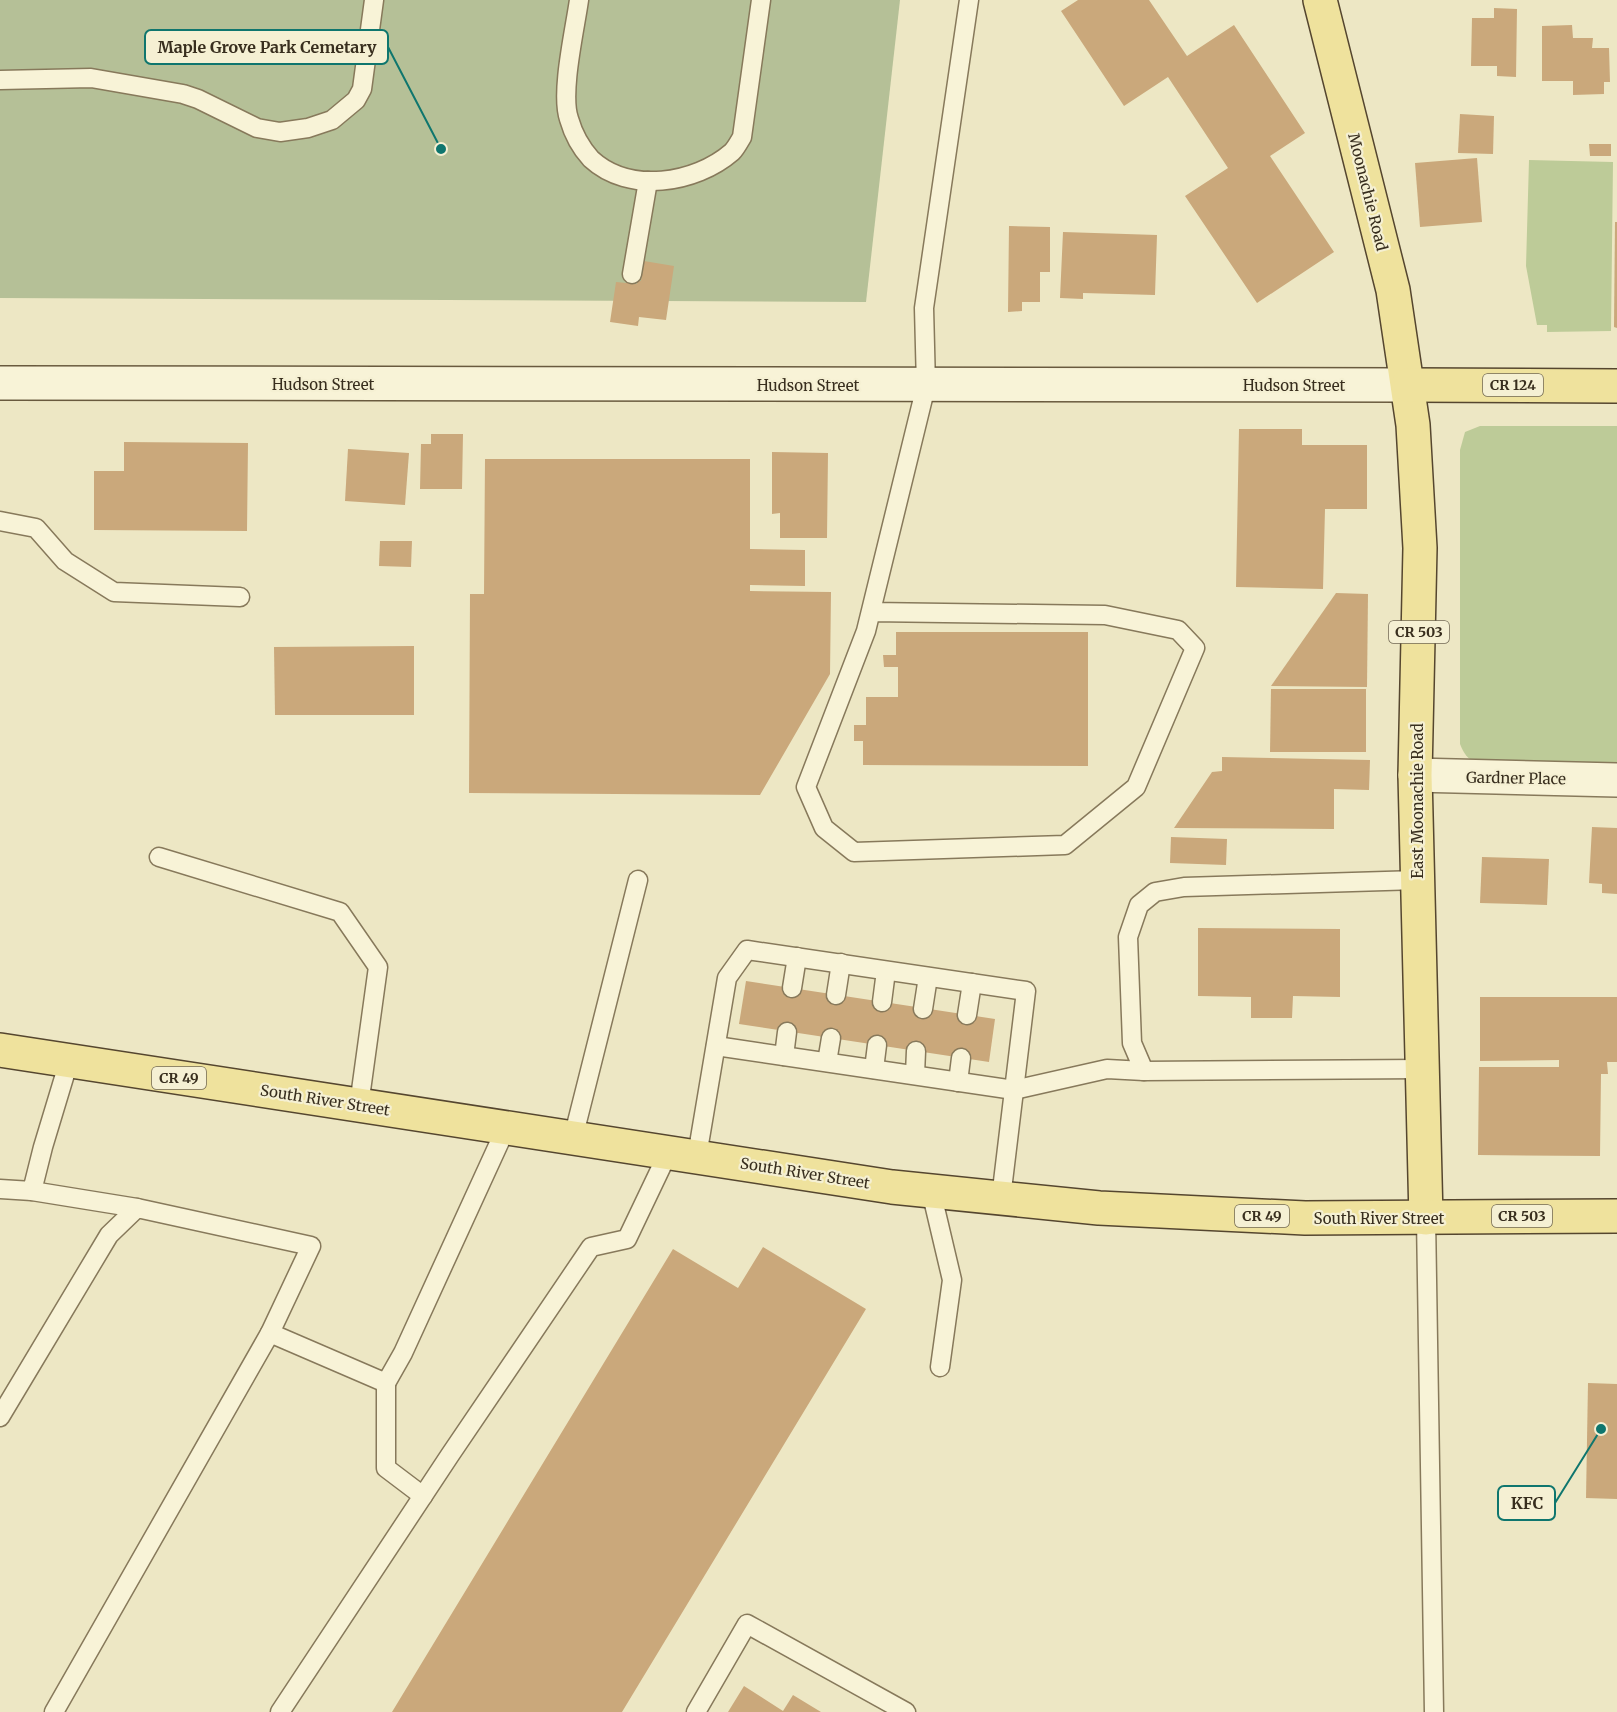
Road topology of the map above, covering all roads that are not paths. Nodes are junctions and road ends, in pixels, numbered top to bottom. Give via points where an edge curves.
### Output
1 (375, 0) edge
2 (579, 0) edge
3 (761, 0) edge
4 (969, 0) edge
5 (1320, 0) edge
6 (0, 80) edge
7 (648, 180) junction
8 (632, 274) dead end
9 (0, 383) edge
10 (1408, 385) junction
11 (926, 386) junction
12 (1617, 386) edge
13 (0, 521) edge
14 (240, 597) dead end
15 (871, 612) junction
16 (1415, 775) junction
17 (1617, 780) edge
18 (159, 857) dead end
19 (638, 880) dead end
20 (1418, 880) junction
21 (797, 957) junction
22 (841, 963) junction
23 (886, 971) junction
24 (928, 977) junction
25 (972, 983) junction
26 (792, 988) dead end
27 (836, 995) dead end
28 (882, 1002) dead end
29 (923, 1009) dead end
30 (967, 1015) dead end
31 (787, 1032) dead end
32 (831, 1038) dead end
33 (877, 1045) dead end
34 (716, 1046) junction
35 (0, 1050) edge
36 (916, 1051) dead end
37 (784, 1056) junction
38 (961, 1058) dead end
39 (69, 1061) junction
40 (827, 1062) junction
41 (874, 1069) junction
42 (1423, 1069) junction
43 (1144, 1071) junction
44 (915, 1074) junction
45 (958, 1082) junction
46 (1014, 1090) junction
47 (359, 1105) junction
48 (506, 1128) junction
49 (573, 1138) junction
50 (682, 1154) junction
51 (0, 1189) edge
52 (32, 1191) junction
53 (931, 1191) junction
54 (1001, 1198) junction
55 (137, 1208) junction
56 (1617, 1216) edge
57 (1426, 1218) junction
58 (270, 1333) junction
59 (940, 1367) dead end
60 (386, 1383) junction
61 (0, 1417) edge
62 (423, 1496) junction
63 (54, 1712) edge
64 (280, 1712) edge
65 (696, 1712) edge
66 (906, 1712) edge
67 (1434, 1712) edge

1 - 6 lane via 362,89 356,100 332,120 308,128 269,131 183,94 91,78
2 - 7 lane via 565,99 568,118 577,140 592,160 622,175
3 - 7 lane via 742,137 733,151 687,177
4 - 11 lane via 924,308
5 - 10 main road, Moonachie Road / CR 503 via 1393,290
7 - 8 lane
9 - 11 main road, Hudson Street / CR 124
10 - 11 main road, Hudson Street / CR 124
10 - 12 main road, Hudson Street / CR 124
10 - 16 main road, East Moonachie Road / CR 503 via 1420,548
11 - 15 lane
13 - 14 lane via 36,528 65,561 114,592
15 - 15 lane via 806,787 824,828 854,852 1065,845 1136,787 1195,648 1178,630 1106,615
16 - 17 main road, Gardner Place
16 - 20 main road, East Moonachie Road / CR 503
18 - 47 lane via 340,912 378,967
19 - 49 lane
20 - 42 main road, East Moonachie Road / CR 503
20 - 43 lane via 1184,887 1155,892 1139,904 1128,937 1132,1042
21 - 22 lane
21 - 26 lane
21 - 34 lane via 747,950 727,978
22 - 23 lane
22 - 27 lane
23 - 24 lane
23 - 28 lane
24 - 25 lane
24 - 29 lane
25 - 30 lane
25 - 46 lane via 1026,991
31 - 37 lane
32 - 40 lane
33 - 41 lane
34 - 37 lane
34 - 50 lane
35 - 39 main road, South River Street / CR 49
36 - 44 lane
37 - 40 lane
38 - 45 lane
39 - 47 main road, South River Street / CR 49
39 - 52 lane
40 - 41 lane
41 - 44 lane
42 - 43 lane
42 - 57 main road, East Moonachie Road / CR 503
43 - 46 lane via 1107,1069
44 - 45 lane
45 - 46 lane
46 - 54 lane
47 - 48 main road, South River Street / CR 49
48 - 49 main road, South River Street / CR 49
48 - 60 lane
49 - 50 main road, South River Street / CR 49
50 - 53 main road, South River Street / CR 49
50 - 62 lane via 627,1239 591,1247
51 - 52 lane
52 - 55 lane
53 - 54 main road, South River Street / CR 49
53 - 59 lane via 952,1280
54 - 57 main road, South River Street / CR 49 via 1099,1208 1282,1217
55 - 58 lane via 311,1246
55 - 61 lane via 109,1235
56 - 57 main road, South River Street / CR 503
57 - 67 lane
58 - 60 lane
58 - 63 lane
60 - 62 lane via 387,1468
62 - 64 lane
65 - 66 lane via 747,1624

